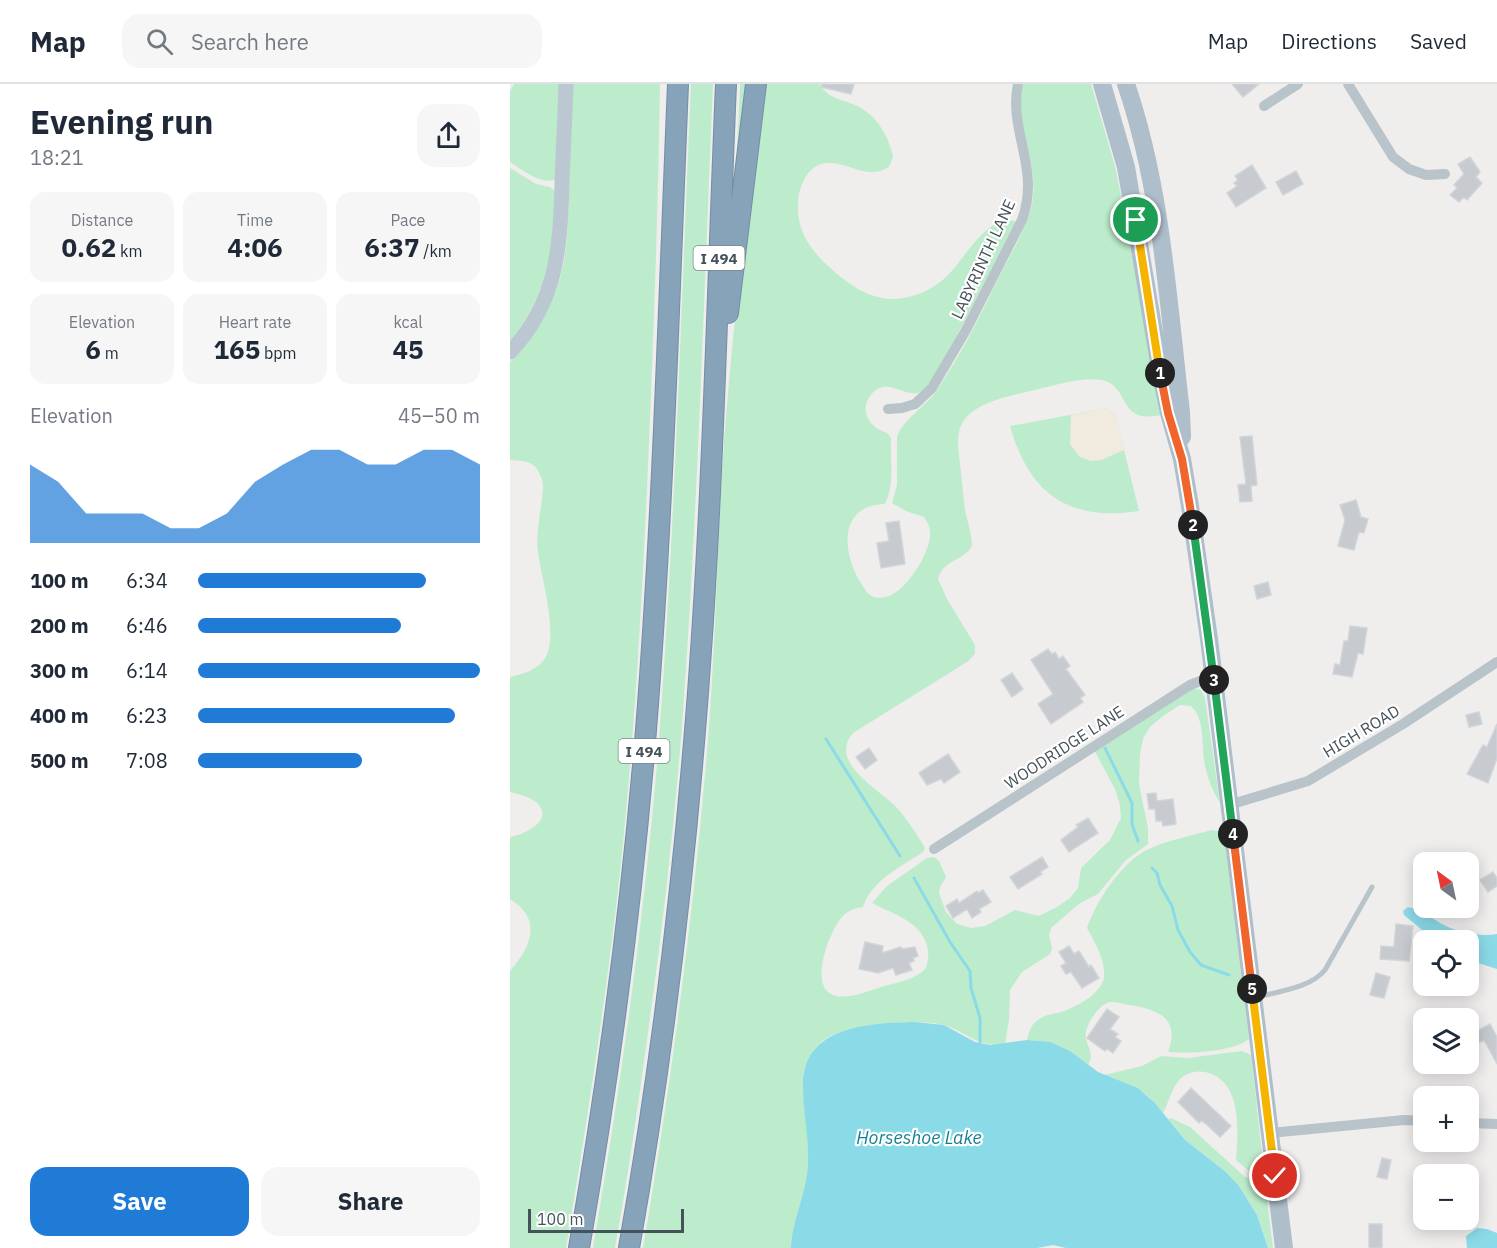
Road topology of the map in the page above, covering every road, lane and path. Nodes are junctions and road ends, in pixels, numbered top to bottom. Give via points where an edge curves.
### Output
1 (566, 84) edge
2 (669, 84) edge
3 (678, 84) edge
4 (726, 84) edge
5 (756, 84) edge
6 (1018, 84) edge
7 (1102, 84) edge
8 (1126, 84) edge
9 (1298, 84) edge
10 (1348, 84) edge
11 (1264, 106) dead end
12 (1445, 174) dead end
13 (671, 250) junction
14 (510, 351) edge
15 (888, 409) dead end
16 (711, 432) junction
17 (1182, 459) junction
18 (1497, 662) edge
19 (1214, 676) junction
20 (1229, 805) junction
21 (934, 849) dead end
22 (1372, 886) dead end
23 (1253, 998) junction
24 (1413, 1121) edge
25 (1479, 1123) edge
26 (1497, 1124) edge
27 (1270, 1133) junction
28 (579, 1248) edge
29 (629, 1248) edge
30 (1284, 1248) edge

1 - 14 street via 556,266 541,309
2 - 13 highway
3 - 13 highway, I 494
4 - 16 highway, I 494
5 - 16 highway
6 - 15 street, LABYRINTH LANE via 1017,113 1029,186 1022,220 932,388 915,404
7 - 17 main road via 1126,167 1168,413
8 - 17 main road via 1146,154 1158,224 1181,412
9 - 11 street
10 - 12 street via 1393,157 1426,175
13 - 28 highway, I 494 via 642,776 626,940
16 - 29 highway, I 494 via 698,694 685,838 660,1046
17 - 19 main road
18 - 20 street, HIGH ROAD via 1308,781
19 - 20 main road
19 - 21 street, WOODRIDGE LANE via 1190,685
20 - 23 main road
22 - 23 lane via 1318,978
23 - 27 main road
24 - 27 street
25 - 26 street
27 - 30 main road

